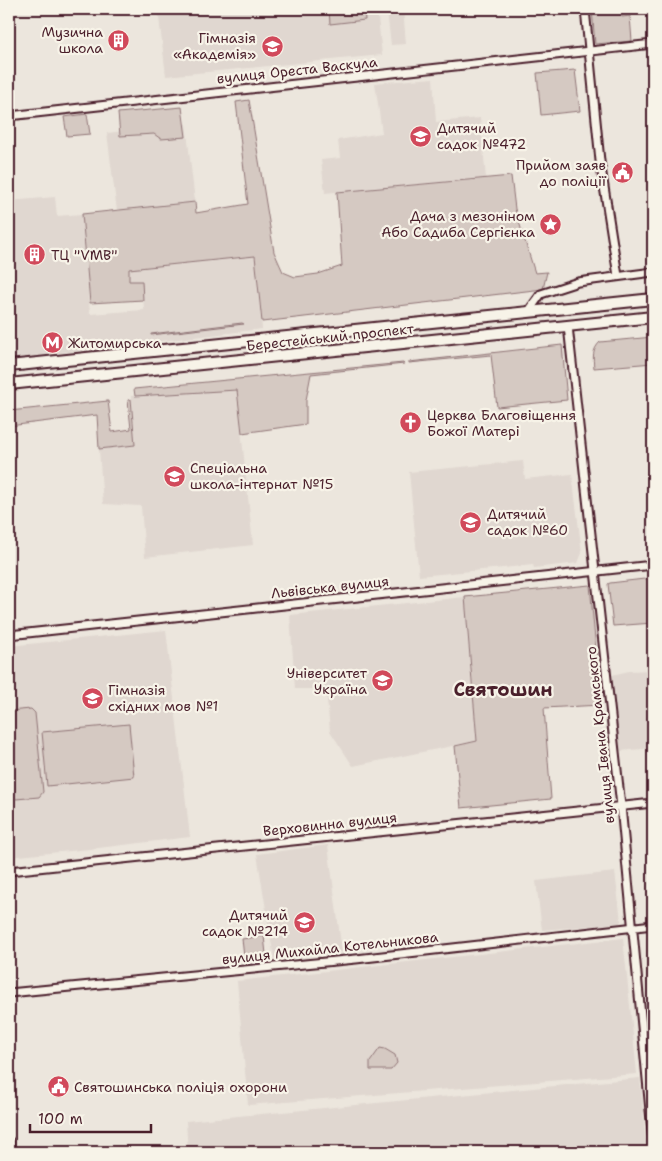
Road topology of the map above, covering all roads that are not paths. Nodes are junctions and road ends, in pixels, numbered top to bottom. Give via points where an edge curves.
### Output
1 (585, 9) edge
2 (653, 44) edge
3 (588, 51) junction
4 (9, 116) edge
5 (653, 272) edge
6 (618, 276) junction
7 (653, 298) edge
8 (528, 312) junction
9 (653, 317) edge
10 (568, 326) junction
11 (9, 366) edge
12 (9, 384) edge
13 (653, 565) edge
14 (595, 571) junction
15 (9, 635) edge
16 (653, 803) edge
17 (621, 806) junction
18 (9, 871) edge
19 (653, 925) edge
20 (632, 927) junction
21 (9, 993) edge
22 (9, 1069) edge
23 (650, 1084) edge
24 (9, 1092) edge
25 (9, 1142) edge
26 (653, 1142) edge
27 (9, 1152) edge

1 - 3 street
2 - 3 street, вулиця Ореста Васкула
3 - 4 street, вулиця Ореста Васкула
3 - 6 street via 600,161
5 - 6 street
6 - 8 street via 578,282 541,294
7 - 8 main road, Берестейський проспект
8 - 11 main road, Берестейський проспект
9 - 10 main road, Берестейський проспект
10 - 12 main road, Берестейський проспект
10 - 14 street, вулиця Івана Крамського
13 - 14 street, Львівська вулиця
14 - 15 street, Львівська вулиця
14 - 17 street, вулиця Івана Крамського
16 - 17 street, Верховинна вулиця
17 - 18 street, Верховинна вулиця
17 - 20 street, вулиця Івана Крамського
19 - 20 street, вулиця Михайла Котельникова
20 - 21 street, вулиця Михайла Котельникова
20 - 23 street, вулиця Івана Крамського
22 - 24 street
23 - 26 street, вулиця Івана Крамського
25 - 27 street

